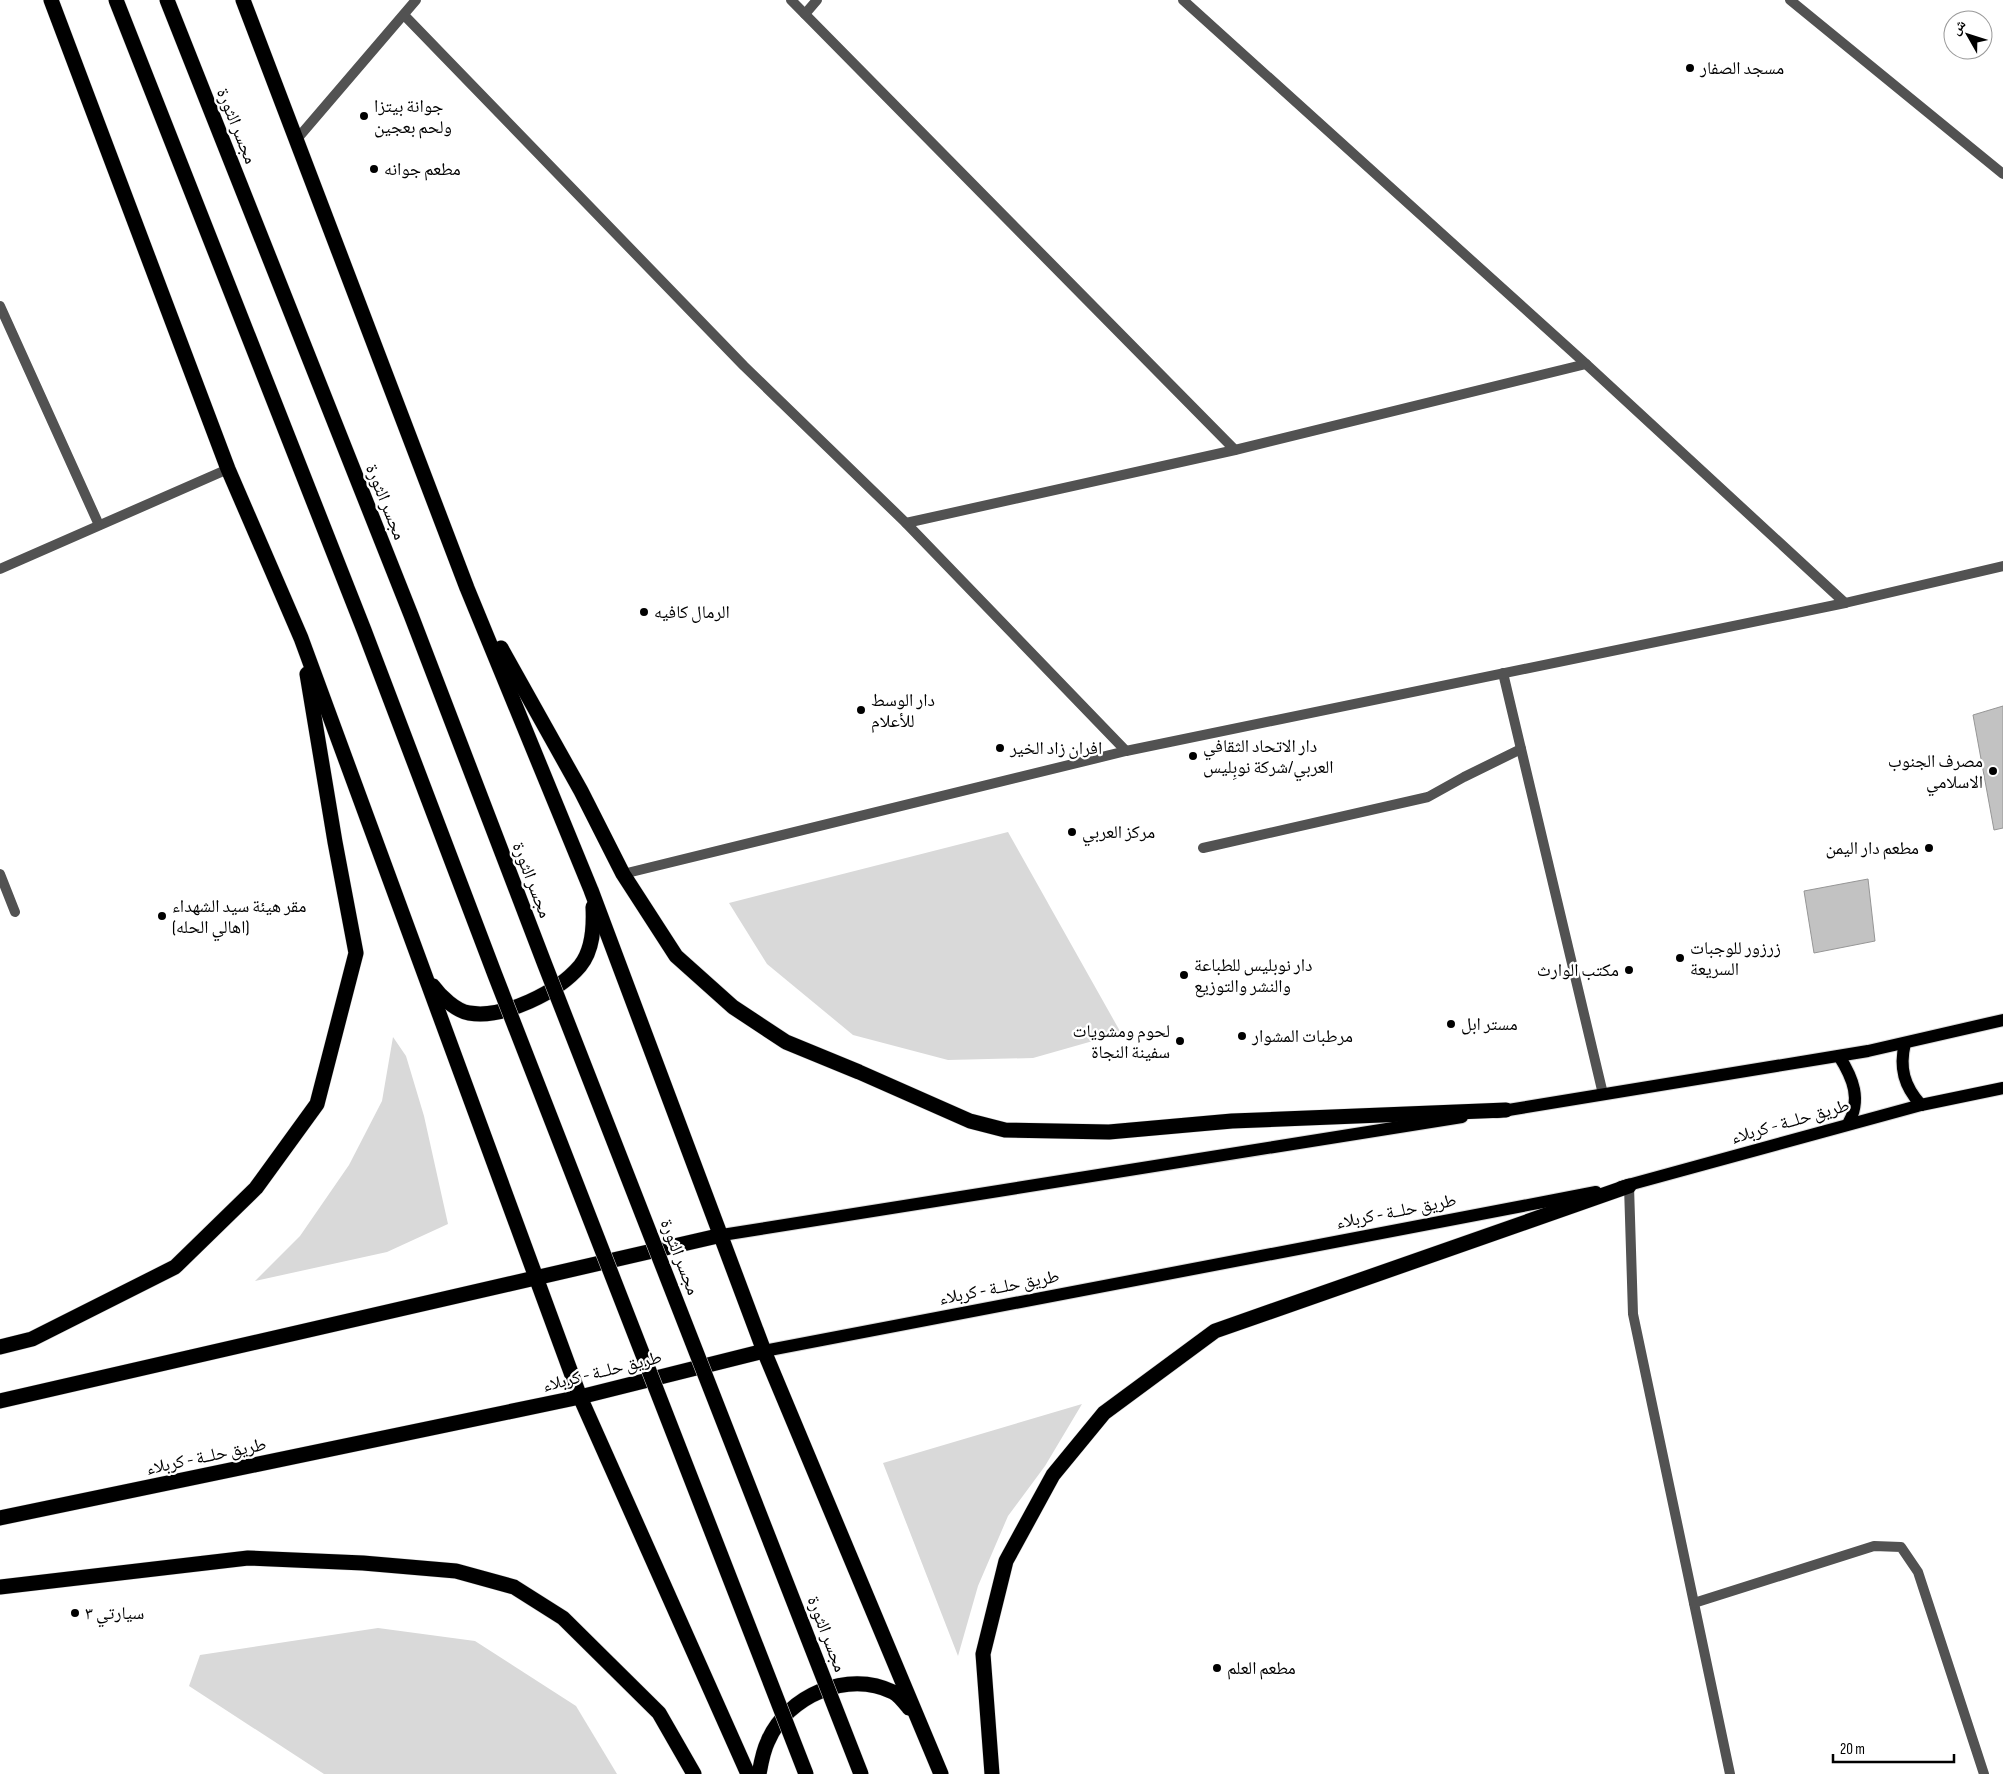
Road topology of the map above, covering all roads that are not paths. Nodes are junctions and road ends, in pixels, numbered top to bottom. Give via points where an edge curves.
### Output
1 (52, 0) edge
2 (116, 0) edge
3 (167, 0) edge
4 (244, 0) edge
5 (416, 0) edge
6 (791, 0) edge
7 (817, 0) edge
8 (1183, 0) edge
9 (1790, 0) edge
10 (805, 14) junction
11 (404, 15) junction
12 (297, 139) junction
13 (2003, 174) edge
14 (0, 306) edge
15 (1586, 364) junction
16 (1235, 450) junction
17 (228, 469) junction
18 (906, 523) junction
19 (99, 525) junction
20 (2003, 566) edge
21 (0, 569) edge
22 (467, 588) junction
23 (1846, 603) junction
24 (301, 638) junction
25 (1503, 673) junction
26 (1521, 749) junction
27 (1126, 751) junction
28 (1203, 848) dead end
29 (0, 874) edge
30 (623, 874) junction
31 (592, 890) junction
32 (14, 912) dead end
33 (427, 979) junction
34 (2003, 1020) edge
35 (1904, 1043) junction
36 (1839, 1056) junction
37 (2003, 1088) edge
38 (1603, 1094) junction
39 (1921, 1105) junction
40 (1506, 1110) junction
41 (1848, 1124) junction
42 (1629, 1186) junction
43 (722, 1235) junction
44 (537, 1277) junction
45 (0, 1347) edge
46 (764, 1350) junction
47 (580, 1397) junction
48 (0, 1401) edge
49 (0, 1518) edge
50 (0, 1587) edge
51 (1694, 1603) junction
52 (924, 1733) junction
53 (694, 1774) edge
54 (748, 1774) edge
55 (759, 1774) edge
56 (806, 1774) edge
57 (861, 1774) edge
58 (941, 1774) edge
59 (992, 1774) edge
60 (1730, 1774) edge
61 (1984, 1774) edge

1 - 17 highway
2 - 56 highway, bridge via 364,630 494,975
3 - 57 highway, مجسر الثورة, bridge via 411,615
4 - 12 highway
5 - 11 street
6 - 10 street
7 - 10 street
8 - 15 street
9 - 13 street
10 - 16 street
11 - 12 street
11 - 18 street via 744,366
12 - 22 highway
14 - 19 street
15 - 16 street
15 - 23 street
16 - 18 street
17 - 19 street
17 - 24 highway
18 - 27 street
19 - 21 street
20 - 23 street
22 - 30 highway
22 - 31 highway
23 - 25 street
24 - 33 highway
24 - 45 highway via 356,953 317,1104 256,1188 175,1268 32,1339
25 - 26 street
25 - 27 street
26 - 28 street via 1428,797
26 - 38 street
27 - 30 street
29 - 32 street
30 - 40 highway via 676,956 733,1007 786,1042 979,1123 1005,1130 1109,1132 1232,1121
31 - 33 highway via 594,926 589,948 580,966 539,997 515,1007 468,1013 442,998
31 - 43 highway
33 - 44 highway
34 - 35 main road
35 - 36 main road
35 - 39 main road via 1902,1070 1905,1083
36 - 38 main road
36 - 41 main road via 1855,1088 1856,1105
37 - 39 main road, طريق حلــة - كربلاء
38 - 40 main road
39 - 41 main road, طريق حلــة - كربلاء
40 - 43 main road
41 - 42 main road, طريق حلــة - كربلاء
42 - 46 main road, طريق حلــة - كربلاء
42 - 51 street via 1633,1314
42 - 59 highway via 1215,1331 1104,1413 1053,1475 1006,1561 983,1654
43 - 44 highway
43 - 46 highway
44 - 47 highway
44 - 48 highway
46 - 47 highway, طريق حلــة - كربلاء
46 - 52 highway
47 - 49 highway, طريق حلــة - كربلاء
47 - 54 highway
50 - 53 highway via 248,1558 456,1571 514,1587 563,1618 659,1713
51 - 60 street
51 - 61 street via 1874,1546 1901,1548 1918,1572
52 - 55 highway via 895,1692 864,1684 830,1688 810,1695 779,1722 768,1740
52 - 58 highway

